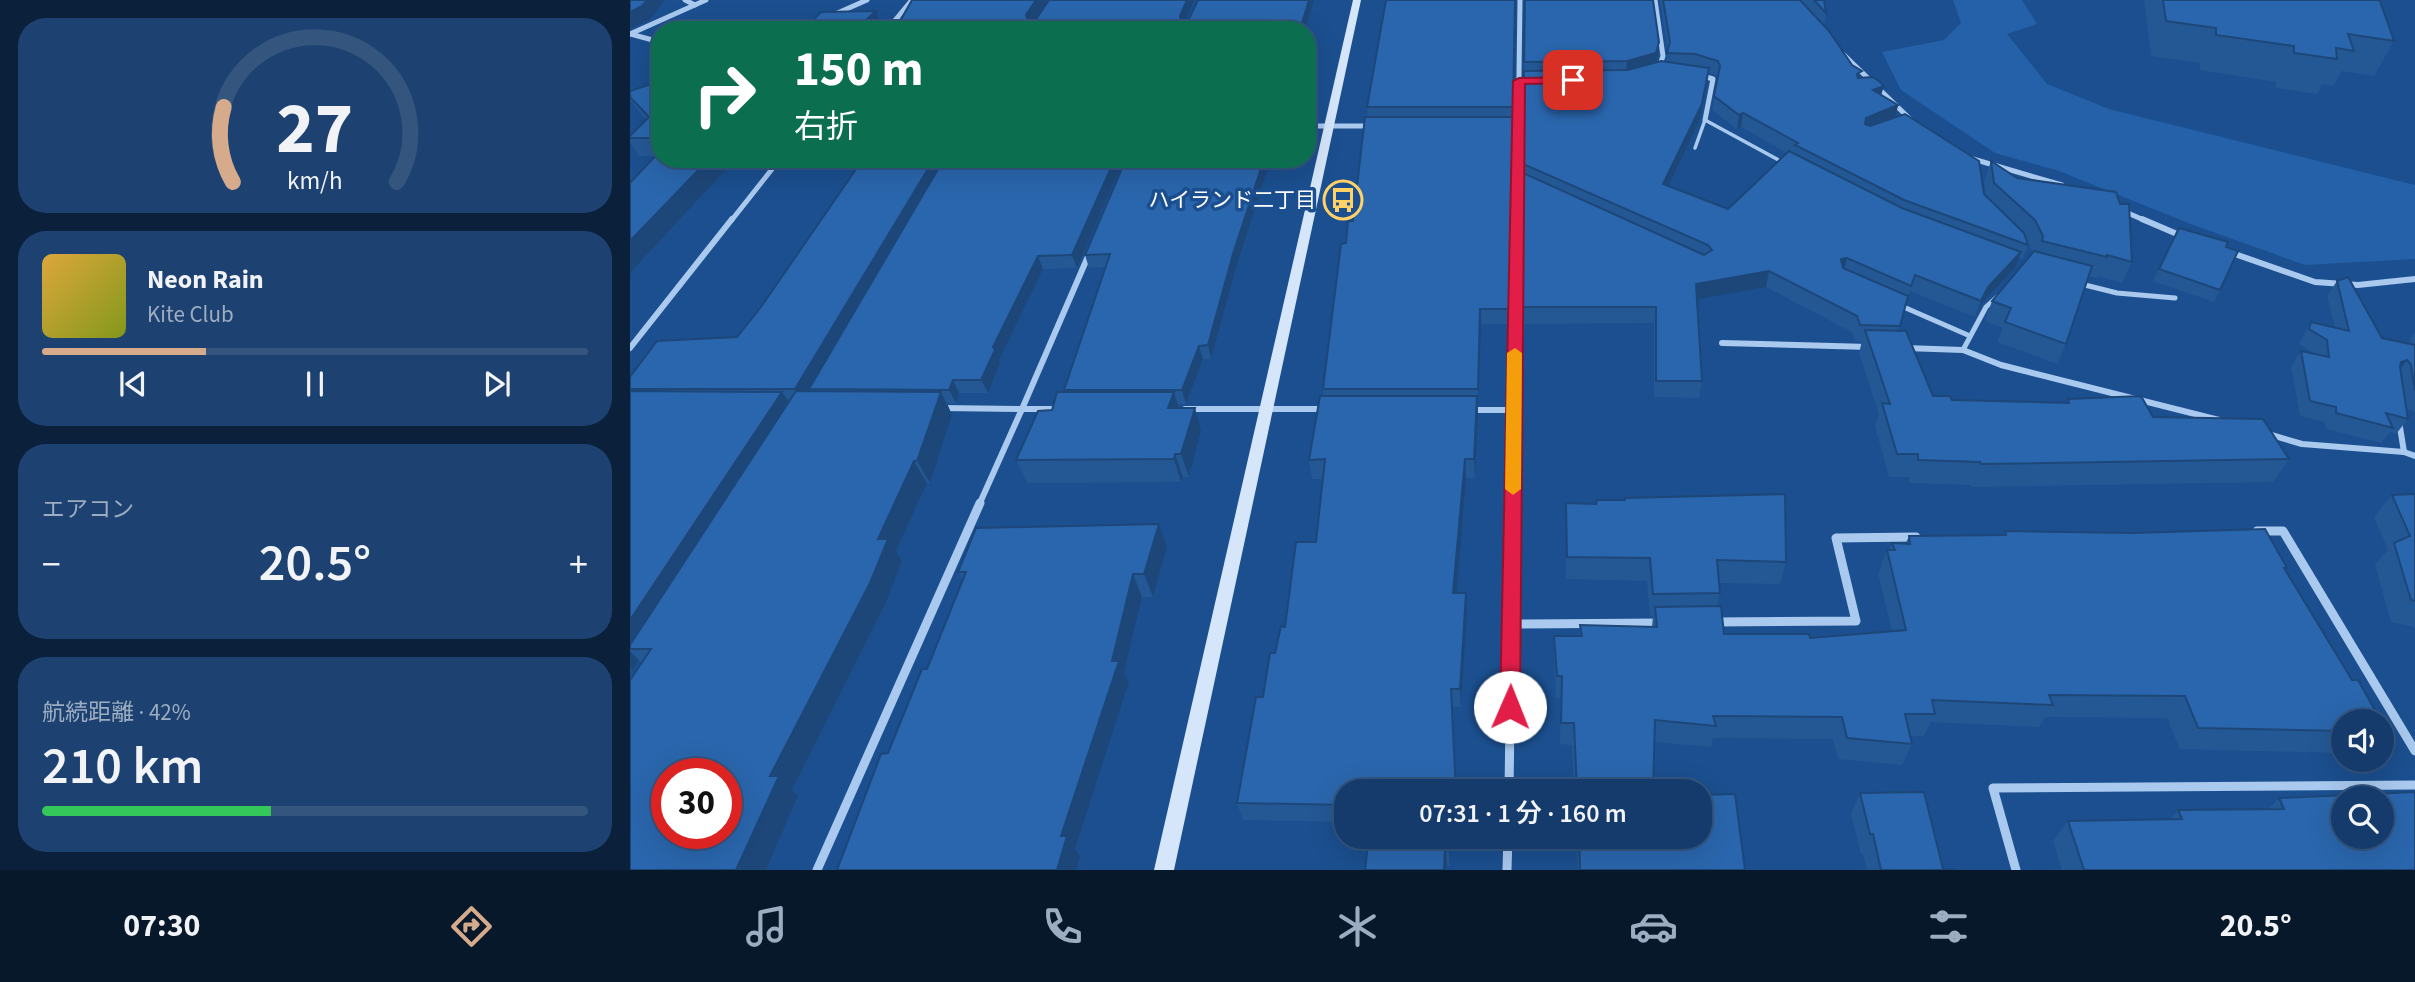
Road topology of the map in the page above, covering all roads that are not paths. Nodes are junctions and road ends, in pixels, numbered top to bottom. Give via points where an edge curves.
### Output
1 (685, 0) edge
2 (706, 0) edge
3 (867, 0) edge
4 (912, 0) edge
5 (1357, 0) edge
6 (1520, 0) edge
7 (1655, 0) edge
8 (695, 5) junction
9 (823, 20) edge
10 (659, 21) edge
11 (894, 21) edge
12 (651, 25) edge
13 (630, 34) edge
14 (651, 40) edge
15 (1838, 48) edge
16 (1659, 71) junction
17 (1670, 71) edge
18 (1692, 73) edge
19 (1648, 74) edge
20 (1519, 81) junction
21 (1532, 81) edge
22 (1705, 120) junction
23 (1911, 120) junction
24 (1899, 124) edge
25 (1316, 126) edge
26 (1329, 126) junction
27 (1383, 126) edge
28 (1505, 126) edge
29 (1518, 126) junction
30 (1921, 126) edge
31 (1695, 148) dead end
32 (1969, 156) edge
33 (1977, 162) junction
34 (1788, 165) edge
35 (773, 168) edge
36 (1979, 173) edge
37 (1518, 182) junction
38 (2069, 187) edge
39 (1530, 188) edge
40 (2116, 208) edge
41 (2187, 237) edge
42 (1092, 247) edge
43 (2225, 251) edge
44 (2415, 279) edge
45 (2077, 283) edge
46 (2005, 288) edge
47 (2175, 298) dead end
48 (1888, 300) edge
49 (1970, 336) junction
50 (1722, 343) dead end
51 (1883, 347) edge
52 (630, 348) edge
53 (1896, 348) edge
54 (1963, 350) junction
55 (928, 408) edge
56 (1022, 409) junction
57 (1076, 409) edge
58 (1171, 409) edge
59 (1265, 409) junction
60 (1334, 409) edge
61 (1458, 410) edge
62 (1514, 410) junction
63 (2399, 416) edge
64 (2229, 423) edge
65 (2253, 430) edge
66 (2404, 452) junction
67 (2415, 456) edge
68 (2241, 531) edge
69 (1920, 537) edge
70 (1705, 622) edge
71 (1677, 623) edge
72 (1512, 624) junction
73 (2415, 751) edge
74 (1509, 779) edge
75 (2415, 785) edge
76 (1508, 849) edge
77 (817, 870) edge
78 (1164, 870) edge
79 (1507, 870) edge
80 (2016, 870) edge

1 - 8 street
2 - 8 street
3 - 9 street
4 - 11 street
5 - 26 street
6 - 20 street
7 - 16 street via 1663,55
8 - 10 street
12 - 13 street
13 - 14 street
15 - 23 street via 1868,86
16 - 17 street
16 - 19 street
18 - 22 street via 1713,79
20 - 21 street
20 - 29 street
22 - 31 lane
22 - 34 lane
23 - 24 lane
23 - 30 street
25 - 26 street
26 - 27 street
26 - 59 street
28 - 29 street
29 - 37 street
32 - 33 street
33 - 36 lane
33 - 38 street
35 - 52 street
37 - 39 lane
37 - 62 street
40 - 41 street
42 - 56 street
43 - 44 street via 2315,282 2358,285
45 - 47 lane via 2117,293
46 - 49 lane via 1986,307
48 - 49 lane
49 - 54 lane
50 - 51 street
53 - 54 street
54 - 64 street via 2001,365
55 - 56 street
56 - 57 street
56 - 77 street
58 - 59 street
59 - 60 street
59 - 78 street
61 - 62 street
62 - 72 street
63 - 66 street
65 - 66 street via 2302,444
66 - 67 street
68 - 73 street via 2283,531
69 - 70 street via 1836,538 1856,621
71 - 72 street
72 - 74 street
75 - 80 street via 1993,788
76 - 79 street

